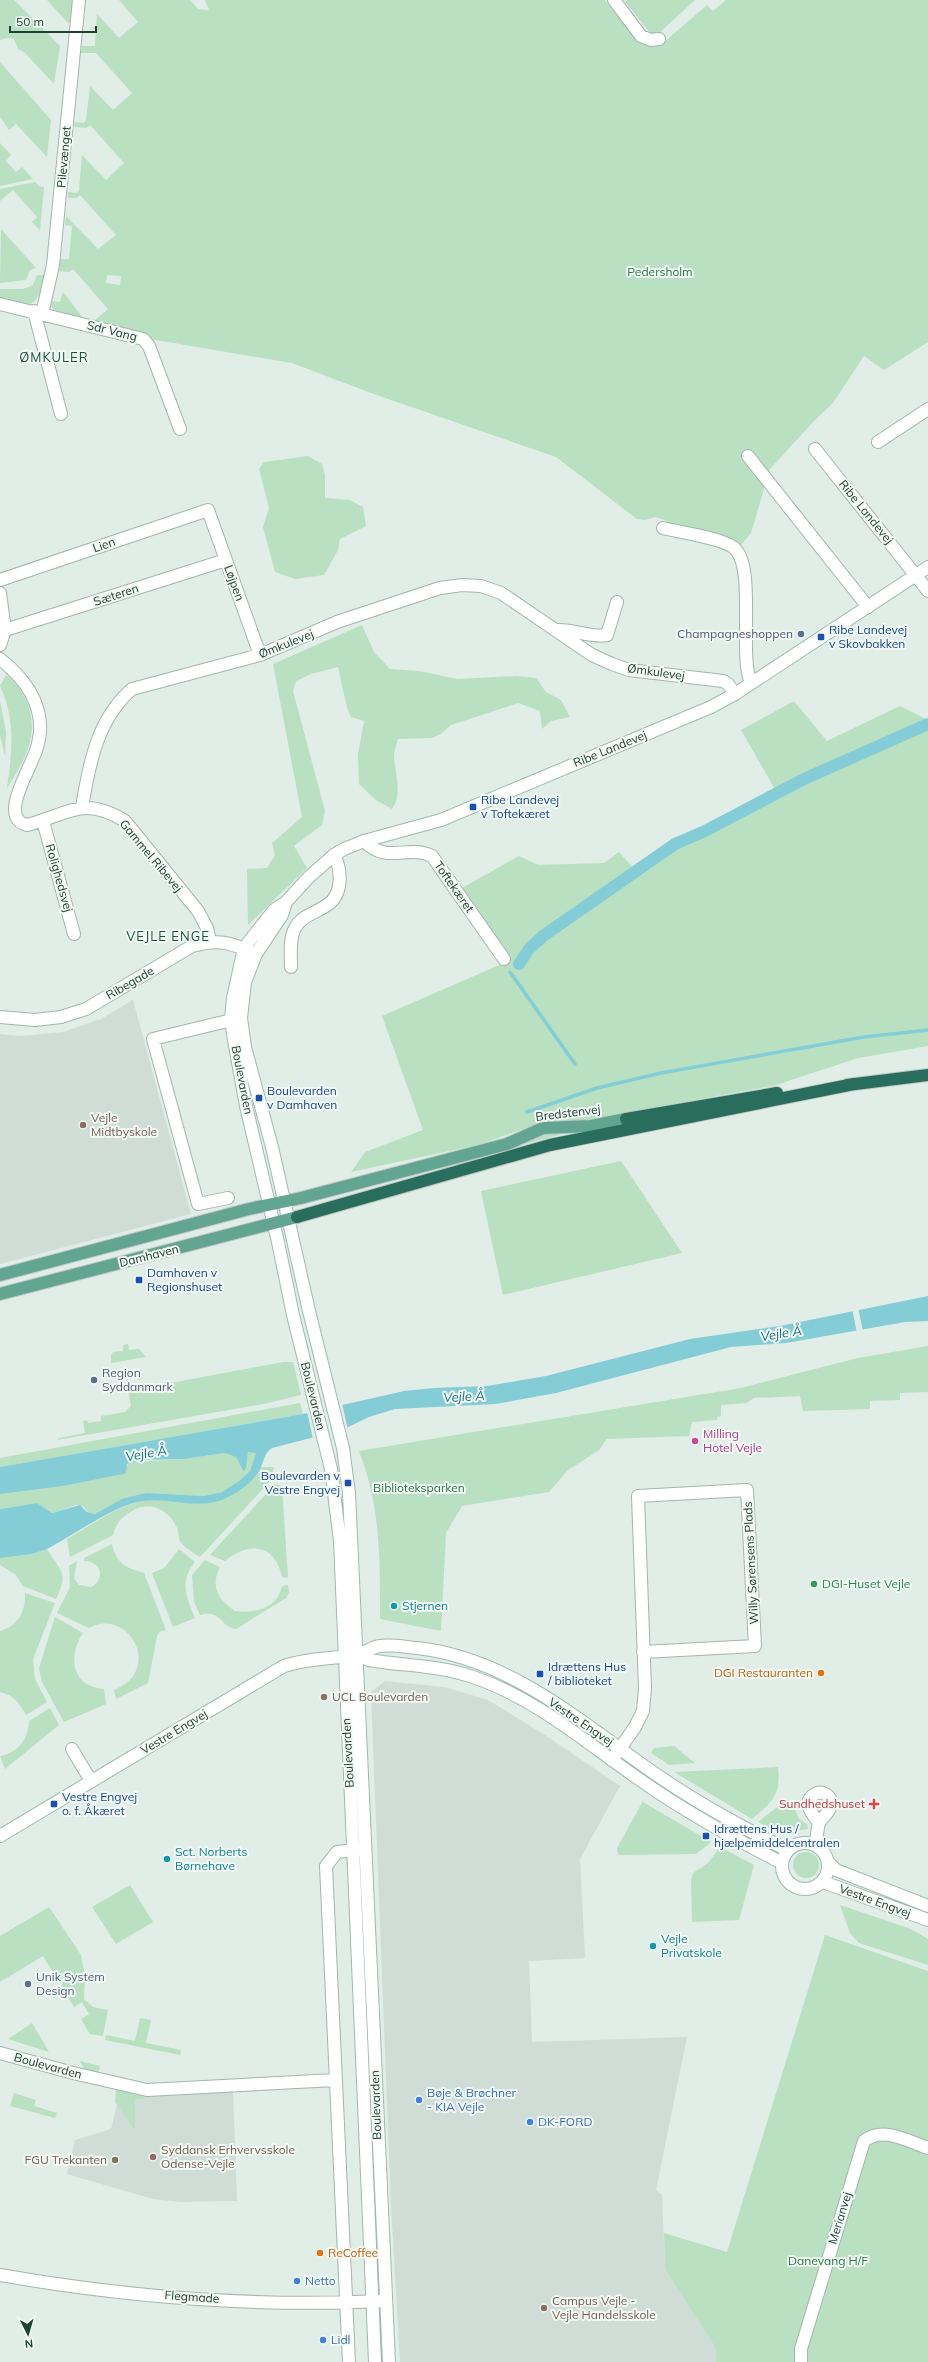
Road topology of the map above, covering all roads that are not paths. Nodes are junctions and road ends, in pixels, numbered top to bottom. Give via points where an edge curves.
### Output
1 (79, 0) edge
2 (614, 0) edge
3 (659, 39) dead end
4 (0, 304) edge
5 (38, 312) junction
6 (928, 409) edge
7 (61, 414) dead end
8 (180, 429) dead end
9 (878, 442) dead end
10 (815, 449) dead end
11 (748, 456) dead end
12 (208, 510) joint
13 (663, 528) dead end
14 (226, 560) junction
15 (928, 567) edge
16 (916, 575) junction
17 (0, 580) edge
18 (928, 591) edge
19 (0, 593) edge
20 (617, 602) dead end
21 (868, 607) junction
22 (5, 630) junction
23 (557, 630) junction
24 (0, 645) edge
25 (260, 655) junction
26 (0, 659) edge
27 (751, 683) junction
28 (735, 694) junction
29 (82, 807) junction
30 (43, 821) junction
31 (364, 841) junction
32 (334, 855) junction
33 (286, 902) junction
34 (74, 934) dead end
35 (210, 941) junction
36 (244, 948) junction
37 (256, 954) junction
38 (504, 959) dead end
39 (291, 967) dead end
40 (0, 1017) edge
41 (236, 1019) junction
42 (928, 1075) edge
43 (854, 1084) junction
44 (626, 1119) joint
45 (228, 1198) dead end
46 (288, 1200) junction
47 (270, 1205) junction
48 (293, 1218) junction
49 (274, 1223) junction
50 (0, 1275) edge
51 (0, 1294) edge
52 (643, 1652) junction
53 (357, 1655) junction
54 (344, 1656) junction
55 (620, 1748) junction
56 (72, 1749) dead end
57 (612, 1760) junction
58 (91, 1781) junction
59 (819, 1823) dead end
60 (0, 1836) edge
61 (815, 1845) junction
62 (366, 1848) junction
63 (353, 1850) junction
64 (788, 1850) junction
65 (828, 1862) junction
66 (782, 1863) junction
67 (823, 1882) junction
68 (928, 1906) edge
69 (928, 1920) edge
70 (0, 2053) edge
71 (336, 2080) junction
72 (928, 2148) edge
73 (0, 2275) edge
74 (386, 2301) junction
75 (346, 2302) junction
76 (372, 2302) junction
77 (349, 2362) edge
78 (375, 2362) edge
79 (389, 2362) edge
80 (801, 2362) edge

1 - 5 street, Pilevænget via 53,265
2 - 3 street via 641,36 651,40
4 - 5 street, Sdr Vang
5 - 7 street
5 - 8 street, Sdr Vang via 143,339 149,346
6 - 9 street
10 - 16 street, Ribe Landevej
11 - 21 street
12 - 14 street, Løjpen
12 - 17 street, Lien
13 - 27 street via 722,542 733,546 739,553 743,565 747,674
14 - 22 street, Sæteren
14 - 25 street, Løjpen
15 - 16 street, Ribe Landevej
16 - 18 street, Ribe Landevej
16 - 21 street, Ribe Landevej
19 - 22 street
20 - 23 street, Ømkulevej via 607,635
21 - 27 street, Ribe Landevej
22 - 24 street
23 - 25 street, Ømkulevej via 502,594 481,586 462,585 440,588 337,622
23 - 28 street, Ømkulevej via 592,654 612,664 629,670 724,681
25 - 29 street, Ømkulevej via 132,689 121,698 98,736 91,757
26 - 30 street, Gammel Ribevej via 26,684 36,708 40,730 33,759 11,797 10,814 18,824 27,825
27 - 28 street, Ribe Landevej
28 - 31 street, Ribe Landevej via 674,723 441,820
29 - 30 street, Gammel Ribevej
29 - 35 street, Gammel Ribevej via 110,811 125,821 198,912 207,928
30 - 34 street, Rolighedsvej
31 - 32 street, Ribe Landevej
31 - 38 street, Toftekæret via 374,851 423,852 432,856
32 - 33 street, Ribe Landevej
32 - 39 street via 340,876 335,897 328,905 303,918 295,927
33 - 36 street, Ribe Landevej via 274,910
33 - 37 street, Ribe Landevej via 282,915
35 - 36 street, Ribegade
35 - 40 street, Ribegade via 192,946 86,1009 61,1017 35,1020
36 - 37 street, Ribegade
36 - 41 street, Boulevarden via 236,975
37 - 41 street, Boulevarden via 245,982
41 - 45 street via 153,1039 198,1204
41 - 46 street, Boulevarden
41 - 47 street, Boulevarden via 246,1106
42 - 43 highway, Bredstenvej
43 - 44 highway, Bredstenvej via 765,1094
43 - 48 highway, Bredstenvej via 550,1145
44 - 46 main road, Bredstenvej via 591,1126 543,1128 507,1144
46 - 47 main road, Damhaven
46 - 48 street, Boulevarden
47 - 49 street, Boulevarden
47 - 50 main road, Damhaven
48 - 49 main road, Damhaven
48 - 53 street, Boulevarden via 340,1437 349,1493
49 - 51 main road, Damhaven
49 - 54 street, Boulevarden via 293,1315 331,1469 340,1541
52 - 52 street, Willy Sørensens Plads via 638,1496 747,1490 755,1646
52 - 55 street, Willy Sørensens Plads via 643,1711
53 - 54 street, Vestre Engvej
53 - 55 street, Vestre Engvej via 380,1646 398,1646 450,1653 481,1662 563,1708
53 - 57 street, Vestre Engvej via 374,1661 445,1669 474,1677 534,1706
53 - 62 street, Boulevarden
54 - 58 street, Vestre Engvej via 309,1659 284,1666
54 - 63 street, Boulevarden
55 - 57 street, Willy Sørensens Plads
55 - 64 street, Vestre Engvej via 678,1789 731,1821
56 - 58 street
57 - 66 street, Vestre Engvej via 645,1784 725,1833
58 - 60 street, Vestre Engvej
59 - 61 street
61 - 64 street via 798,1844
61 - 65 street via 824,1852
62 - 63 street
62 - 74 street, Boulevarden
63 - 71 street via 337,1852 326,1866
63 - 76 street, Boulevarden
64 - 66 street
65 - 67 street via 828,1872
65 - 68 street, Vestre Engvej via 836,1870
66 - 67 street via 787,1880 796,1888 813,1888
67 - 69 street, Vestre Engvej
70 - 71 street, Boulevarden via 147,2090
71 - 75 street
72 - 80 street, Merianvej via 881,2133 872,2135 864,2141 801,2349
73 - 75 street, Flegmade via 168,2296 265,2302
74 - 76 street, Flegmade
74 - 79 street, Boulevarden
75 - 76 street, Flegmade
75 - 77 street
76 - 78 street, Boulevarden

